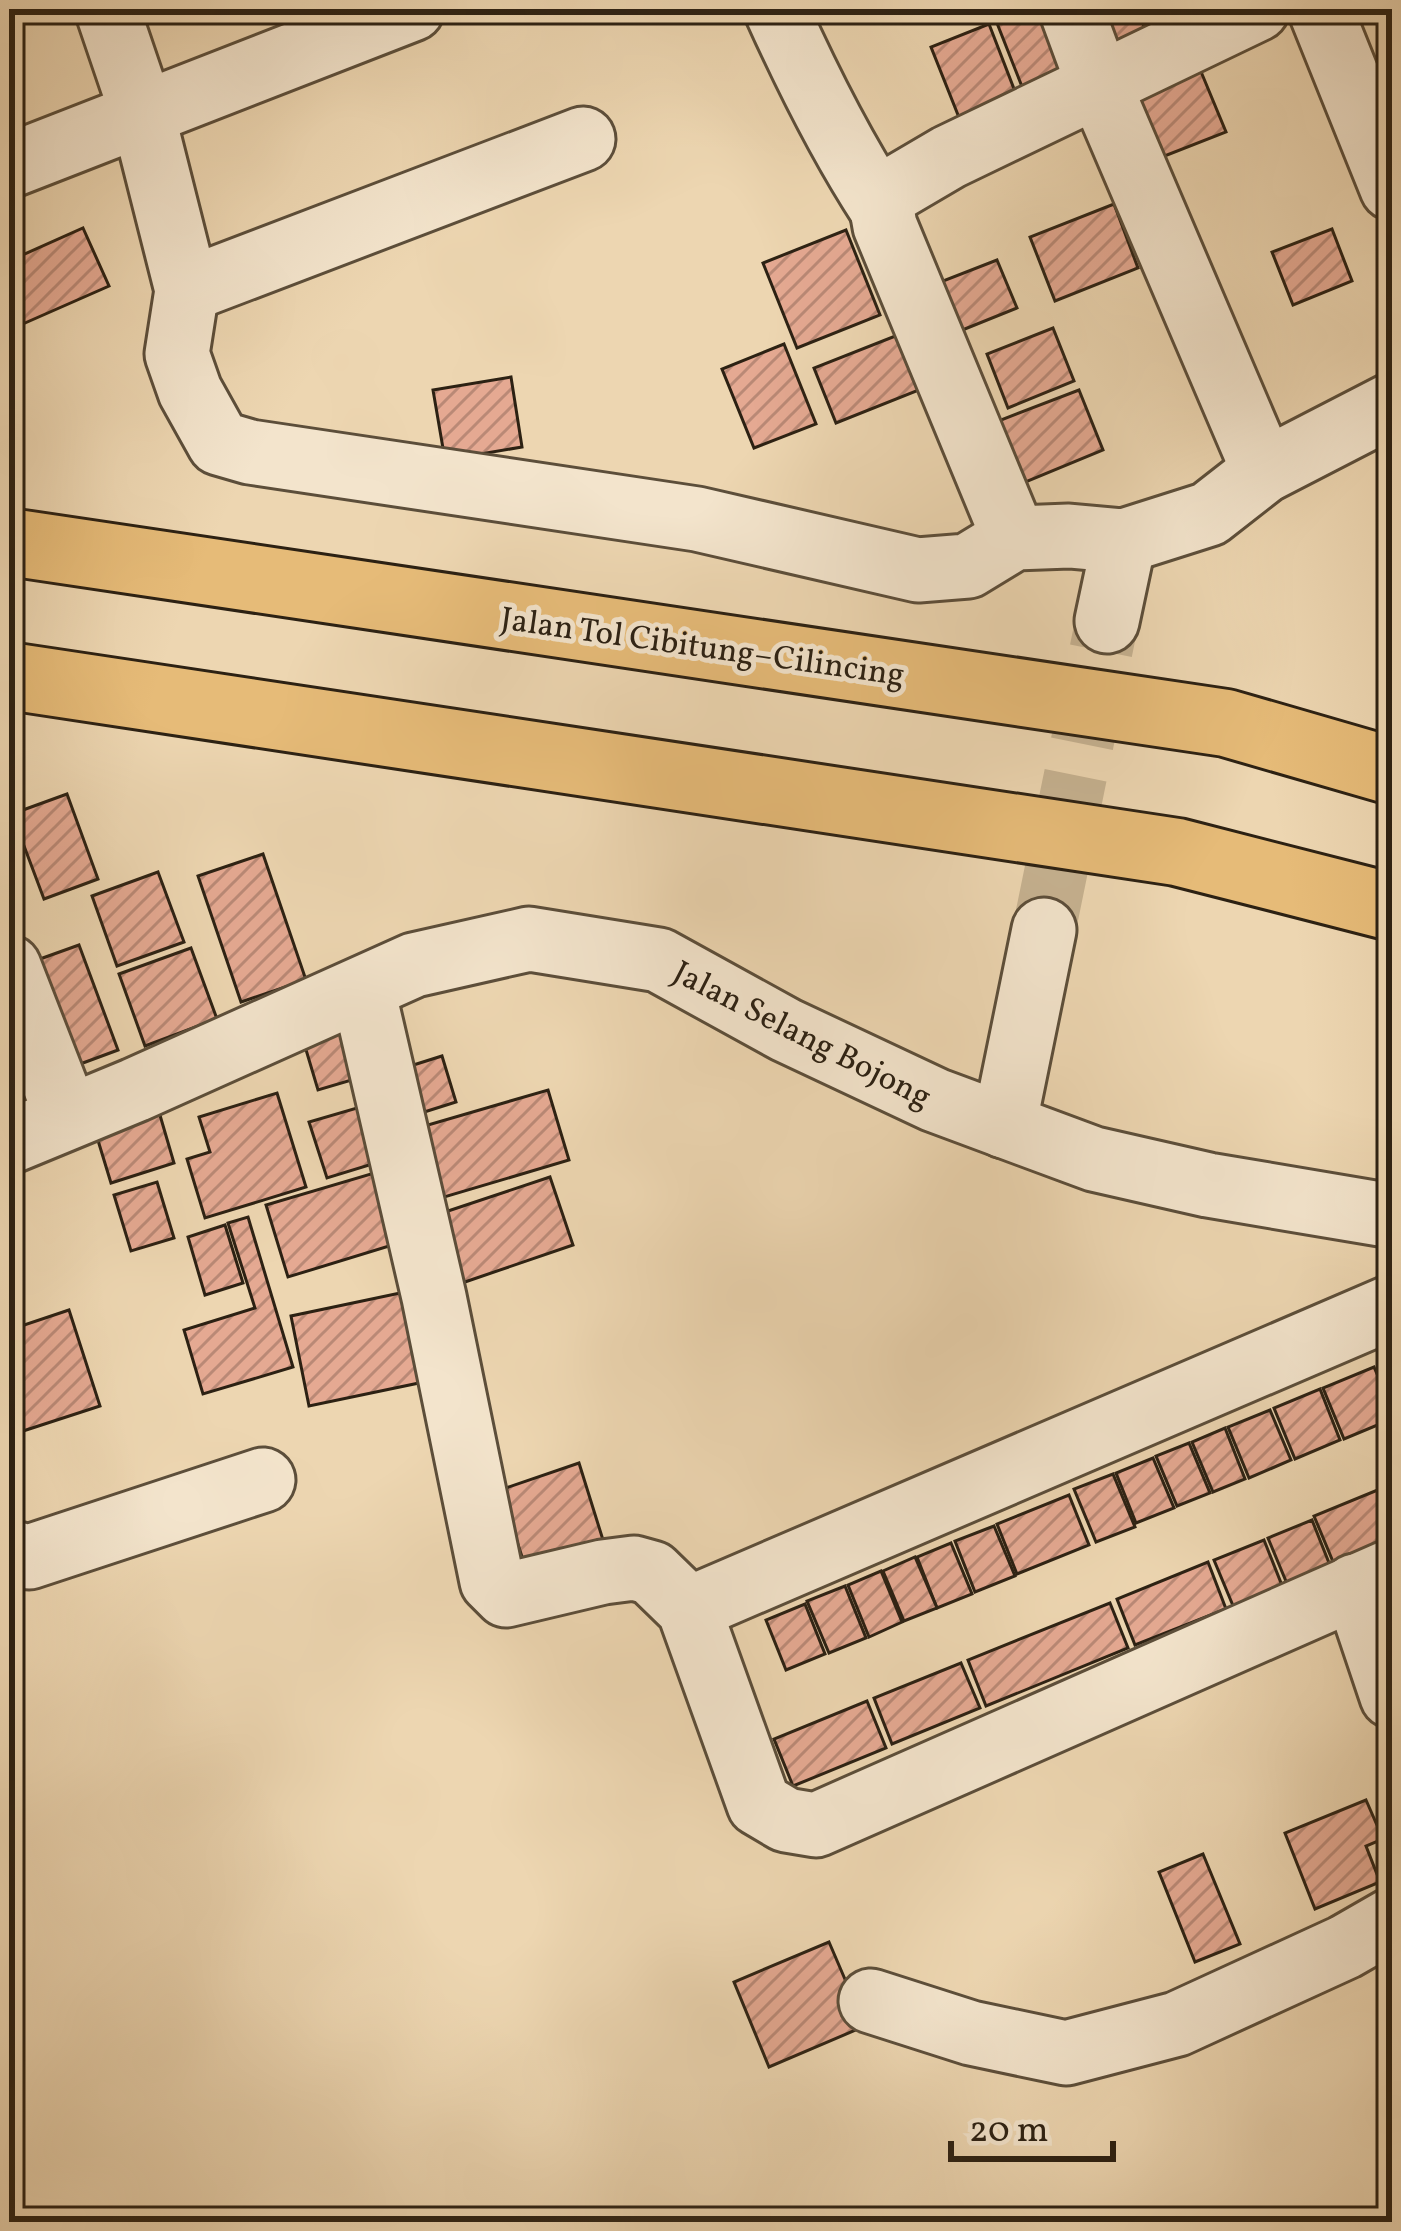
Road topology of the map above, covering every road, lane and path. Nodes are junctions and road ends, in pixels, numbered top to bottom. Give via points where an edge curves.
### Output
1 (107, 9) edge
2 (412, 9) edge
3 (776, 9) edge
4 (1071, 9) edge
5 (1257, 9) edge
6 (1320, 9) edge
7 (1099, 85) junction
8 (142, 112) junction
9 (583, 139) dead end
10 (9, 166) edge
11 (1392, 188) edge
12 (882, 208) junction
13 (187, 290) junction
14 (1392, 405) edge
15 (1264, 471) junction
16 (1014, 538) junction
17 (1124, 541) junction
18 (9, 542) edge
19 (1108, 621) tunnel mouth
20 (9, 676) edge
21 (1392, 771) edge
22 (1392, 907) edge
23 (1044, 930) tunnel mouth
24 (9, 967) edge
25 (364, 991) junction
26 (67, 1116) junction
27 (1004, 1126) junction
28 (9, 1142) edge
29 (1392, 1216) edge
30 (1392, 1307) edge
31 (262, 1480) dead end
32 (9, 1552) edge
33 (1374, 1578) edge
34 (689, 1610) junction
35 (1392, 1696) edge
36 (1392, 1920) edge
37 (871, 2001) dead end

1 - 8 street
2 - 8 street
3 - 12 street
4 - 7 street
5 - 7 street
6 - 11 street
7 - 12 street via 933,166 886,194
7 - 15 street
8 - 10 street
8 - 13 street
9 - 13 street
12 - 16 street
13 - 16 street via 177,354 219,443 697,519 918,570 968,566
14 - 15 street
15 - 17 street via 1209,514
16 - 17 street
17 - 19 street
18 - 21 highway, Jalan Tol Cibitung–Cilincing via 1226,723
20 - 22 highway via 1177,852
23 - 27 street
24 - 26 street
25 - 26 street, Jalan Selang Bojong
25 - 27 street, Jalan Selang Bojong via 414,965 530,939 659,960 786,1030
25 - 34 street via 492,1581 506,1594 634,1568 652,1573
26 - 28 street, Jalan Selang Bojong
27 - 29 street, Jalan Selang Bojong via 1094,1159
30 - 34 street
31 - 32 street via 29,1557
33 - 34 street via 816,1826 759,1804
33 - 35 street
36 - 37 street via 1177,2024 1066,2053

